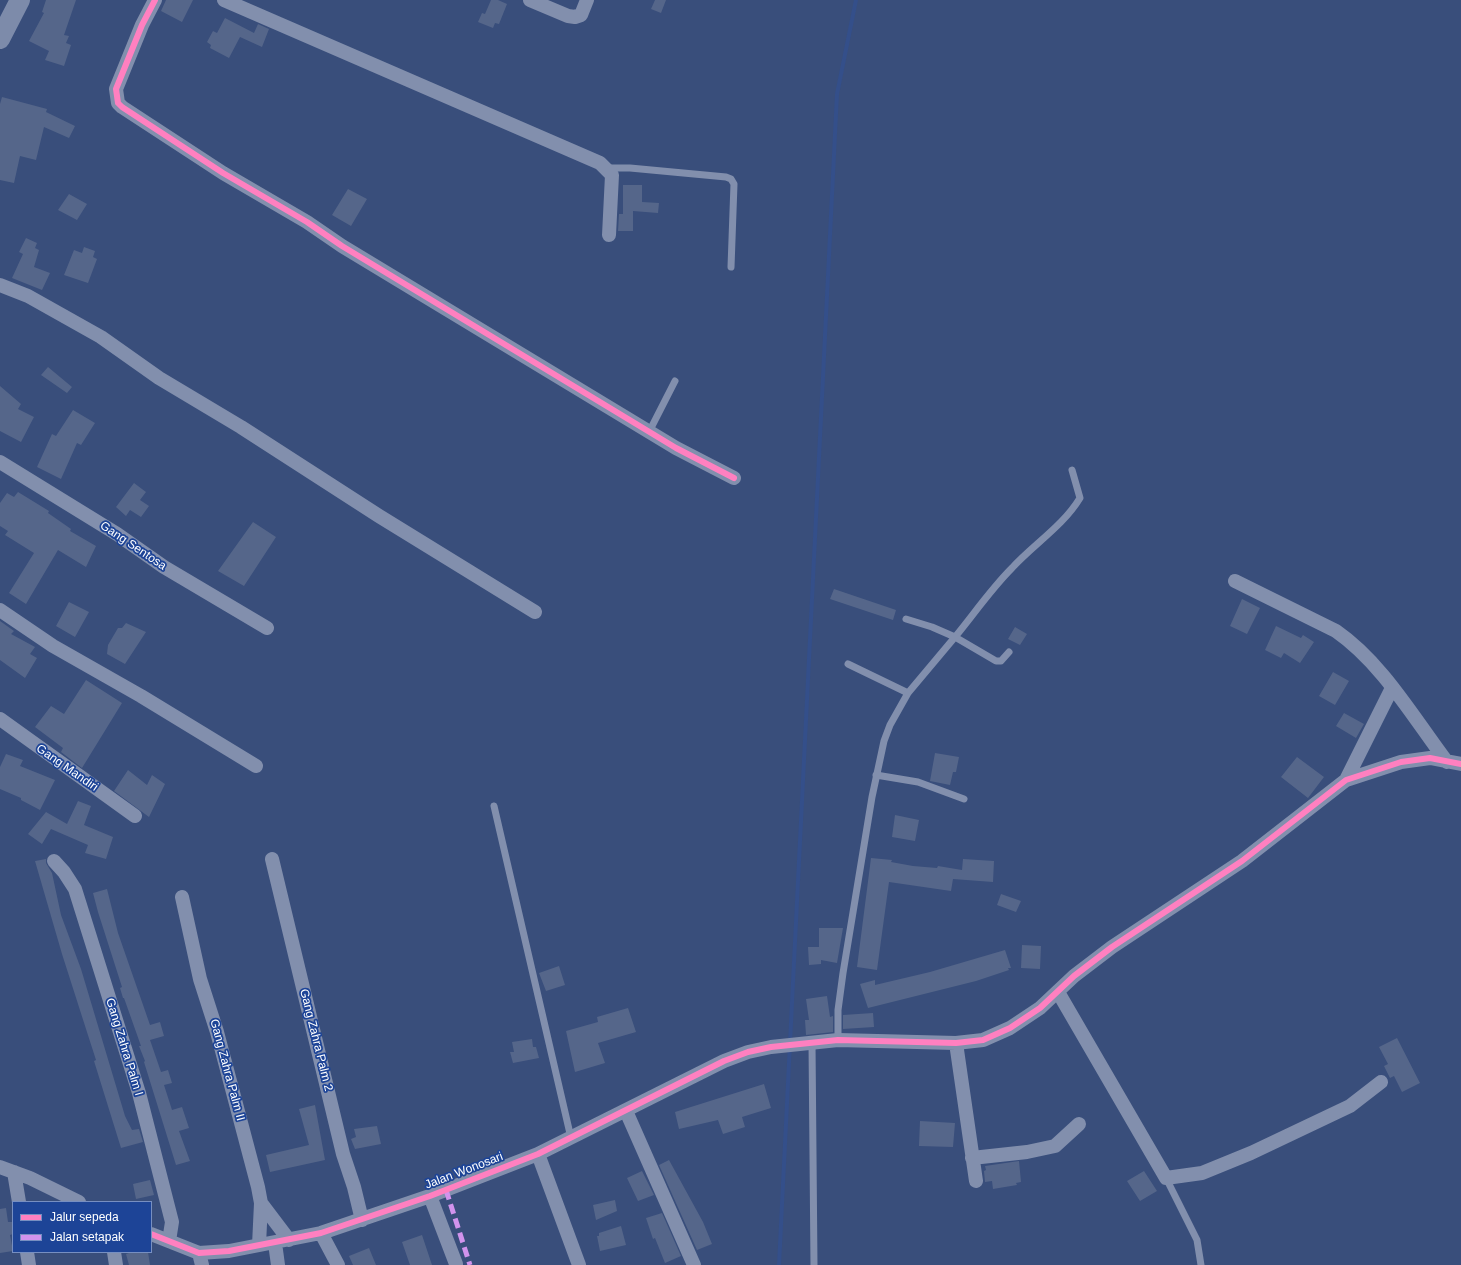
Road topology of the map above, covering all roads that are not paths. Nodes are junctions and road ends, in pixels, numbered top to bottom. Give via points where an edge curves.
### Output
1 (20, 0) edge
2 (156, 0) edge
3 (224, 0) edge
4 (530, 0) edge
5 (587, 0) edge
6 (0, 39) edge
7 (607, 168) junction
8 (609, 234) dead end
9 (731, 267) dead end
10 (0, 285) edge
11 (675, 381) dead end
12 (649, 432) junction
13 (0, 462) edge
14 (1072, 470) dead end
15 (734, 478) dead end
16 (1235, 581) dead end
17 (0, 610) edge
18 (535, 612) dead end
19 (906, 619) dead end
20 (268, 628) dead end
21 (955, 637) junction
22 (1009, 652) dead end
23 (848, 664) dead end
24 (1392, 688) junction
25 (908, 693) junction
26 (0, 719) edge
27 (1457, 763) edge
28 (256, 766) dead end
29 (876, 775) junction
30 (1346, 780) junction
31 (964, 799) dead end
32 (494, 806) dead end
33 (135, 816) dead end
34 (272, 859) dead end
35 (54, 861) dead end
36 (182, 897) dead end
37 (1058, 992) junction
38 (838, 1040) junction
39 (810, 1043) junction
40 (956, 1043) junction
41 (1381, 1082) dead end
42 (626, 1111) junction
43 (1079, 1124) dead end
44 (571, 1138) junction
45 (538, 1154) junction
46 (972, 1158) junction
47 (0, 1167) edge
48 (14, 1172) junction
49 (1166, 1178) junction
50 (976, 1181) dead end
51 (430, 1196) junction
52 (19, 1201) edge
53 (77, 1201) edge
54 (261, 1203) junction
55 (362, 1220) junction
56 (321, 1233) junction
57 (152, 1234) edge
58 (289, 1240) junction
59 (169, 1241) junction
60 (275, 1243) junction
61 (259, 1245) junction
62 (27, 1253) edge
63 (114, 1253) edge
64 (200, 1259) edge
65 (456, 1264) dead end
66 (29, 1265) edge
67 (116, 1265) edge
68 (278, 1265) edge
69 (338, 1265) edge
70 (579, 1265) edge
71 (694, 1265) edge
72 (814, 1265) edge
73 (1201, 1265) edge

1 - 6 street
2 - 12 street via 142,25 116,89 118,103 122,107 223,173
3 - 7 street via 592,159
4 - 5 street via 575,17 581,15
7 - 8 street via 612,175
7 - 9 lane via 630,168 731,179 734,184
10 - 18 street via 28,296 101,337 159,378
11 - 12 lane
12 - 15 street
13 - 20 street, Gang Sentosa via 117,534 164,567
14 - 21 lane via 1080,498 1075,507 1012,568
16 - 24 street via 1336,630 1349,640
17 - 28 street via 53,646
19 - 21 lane
21 - 22 lane via 996,661 1001,661
21 - 25 lane
23 - 25 lane
24 - 27 street
24 - 30 street
25 - 29 lane via 890,725
26 - 33 street, Gang Mandiri
27 - 30 street via 1430,758 1401,762
29 - 31 lane via 918,782
29 - 38 lane via 838,1010
30 - 37 street, Jalan Wonosari via 1242,861 1112,947 1074,976
32 - 44 lane
34 - 55 street, Gang Zahra Palm 2 via 343,1154
35 - 59 street, Gang Zahra Palm I via 75,889 137,1087 172,1222
36 - 54 street, Gang Zahra Palm II via 200,979 217,1032
37 - 40 street, Jalan Wonosari via 1010,1028 983,1040
37 - 49 street
38 - 39 street, Jalan Wonosari
38 - 40 street, Jalan Wonosari
39 - 42 street, Jalan Wonosari via 748,1052 724,1061
39 - 72 lane
40 - 46 street
41 - 49 street via 1350,1106 1251,1153 1202,1173
42 - 44 street, Jalan Wonosari
42 - 71 street
43 - 46 street via 1055,1146
44 - 45 street, Jalan Wonosari
45 - 51 street, Jalan Wonosari
45 - 70 street
46 - 50 street
47 - 48 street
48 - 52 street
48 - 53 street
49 - 73 lane via 1197,1240
51 - 55 street, Jalan Wonosari
51 - 65 street
54 - 58 street
54 - 61 street, Gang Zahra Palm II
55 - 56 street, Jalan Wonosari
56 - 58 street, Jalan Wonosari
56 - 69 street
57 - 59 street, Jalan Wonosari
58 - 60 street, Jalan Wonosari
59 - 64 street, Jalan Wonosari
60 - 61 street, Jalan Wonosari
60 - 68 street
61 - 64 street, Jalan Wonosari
62 - 66 street
63 - 67 street

